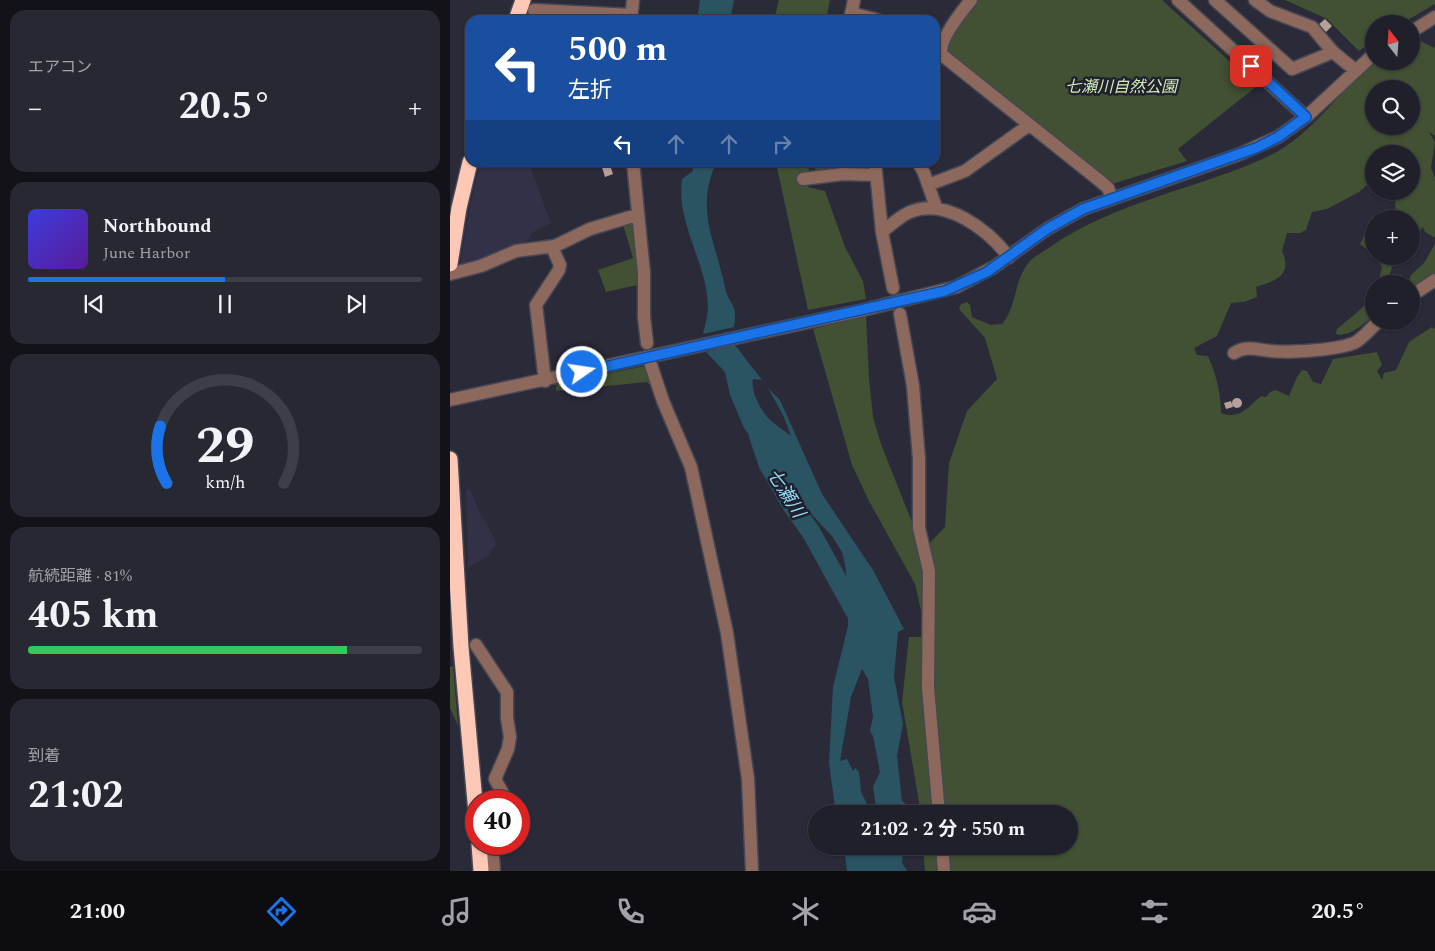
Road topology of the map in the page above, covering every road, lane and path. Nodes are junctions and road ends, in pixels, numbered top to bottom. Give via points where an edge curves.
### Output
1 (632, 0) edge
2 (971, 0) edge
3 (1178, 0) edge
4 (1215, 0) edge
5 (1254, 0) edge
6 (529, 5) edge
7 (520, 15) edge
8 (607, 15) edge
9 (631, 15) edge
10 (1435, 17) edge
11 (1420, 26) edge
12 (940, 48) edge
13 (1333, 52) junction
14 (940, 55) edge
15 (1365, 62) edge
16 (1355, 70) junction
17 (1306, 117) junction
18 (1029, 126) junction
19 (469, 167) edge
20 (633, 167) edge
21 (920, 167) edge
22 (875, 169) edge
23 (803, 179) dead end
24 (928, 185) junction
25 (1112, 198) junction
26 (936, 207) junction
27 (638, 216) junction
28 (882, 232) junction
29 (552, 247) junction
30 (1009, 257) junction
31 (450, 264) edge
32 (450, 274) edge
33 (1435, 280) edge
34 (893, 288) dead end
35 (1420, 290) edge
36 (900, 314) dead end
37 (1370, 330) edge
38 (646, 343) dead end
39 (1234, 353) dead end
40 (651, 365) dead end
41 (545, 381) junction
42 (450, 400) edge
43 (450, 459) edge
44 (476, 645) dead end
45 (474, 790) edge
46 (501, 790) edge
47 (938, 805) edge
48 (480, 855) edge
49 (493, 855) edge
50 (943, 855) edge
51 (482, 871) edge
52 (494, 871) edge
53 (752, 871) edge
54 (944, 871) edge

1 - 9 street
2 - 12 street
3 - 17 street
4 - 13 street via 1292,69
5 - 13 street via 1270,11 1312,27
6 - 7 highway
6 - 8 street
10 - 11 street
13 - 16 street
14 - 18 street
15 - 16 street
16 - 17 street
17 - 25 street via 1256,148
18 - 24 street via 965,171
18 - 25 street via 1100,181
19 - 31 highway
20 - 27 street
21 - 24 street
22 - 23 street
22 - 28 street
24 - 26 street
25 - 30 street via 1057,222
26 - 28 street via 908,213
26 - 30 street via 981,228
27 - 29 street via 590,229
27 - 38 street
28 - 34 street
29 - 32 street via 516,251 481,266
29 - 41 street via 560,264 559,270 536,305
30 - 41 street via 976,278 945,291
33 - 35 street
36 - 47 street via 913,386 920,528 929,571 928,688
37 - 39 street via 1358,341 1342,347 1274,352 1258,348
40 - 53 street via 691,466 727,633 748,779
41 - 42 street
43 - 45 highway via 461,647
44 - 46 street via 507,692 510,737 495,778
48 - 51 highway
49 - 52 street
50 - 54 street

